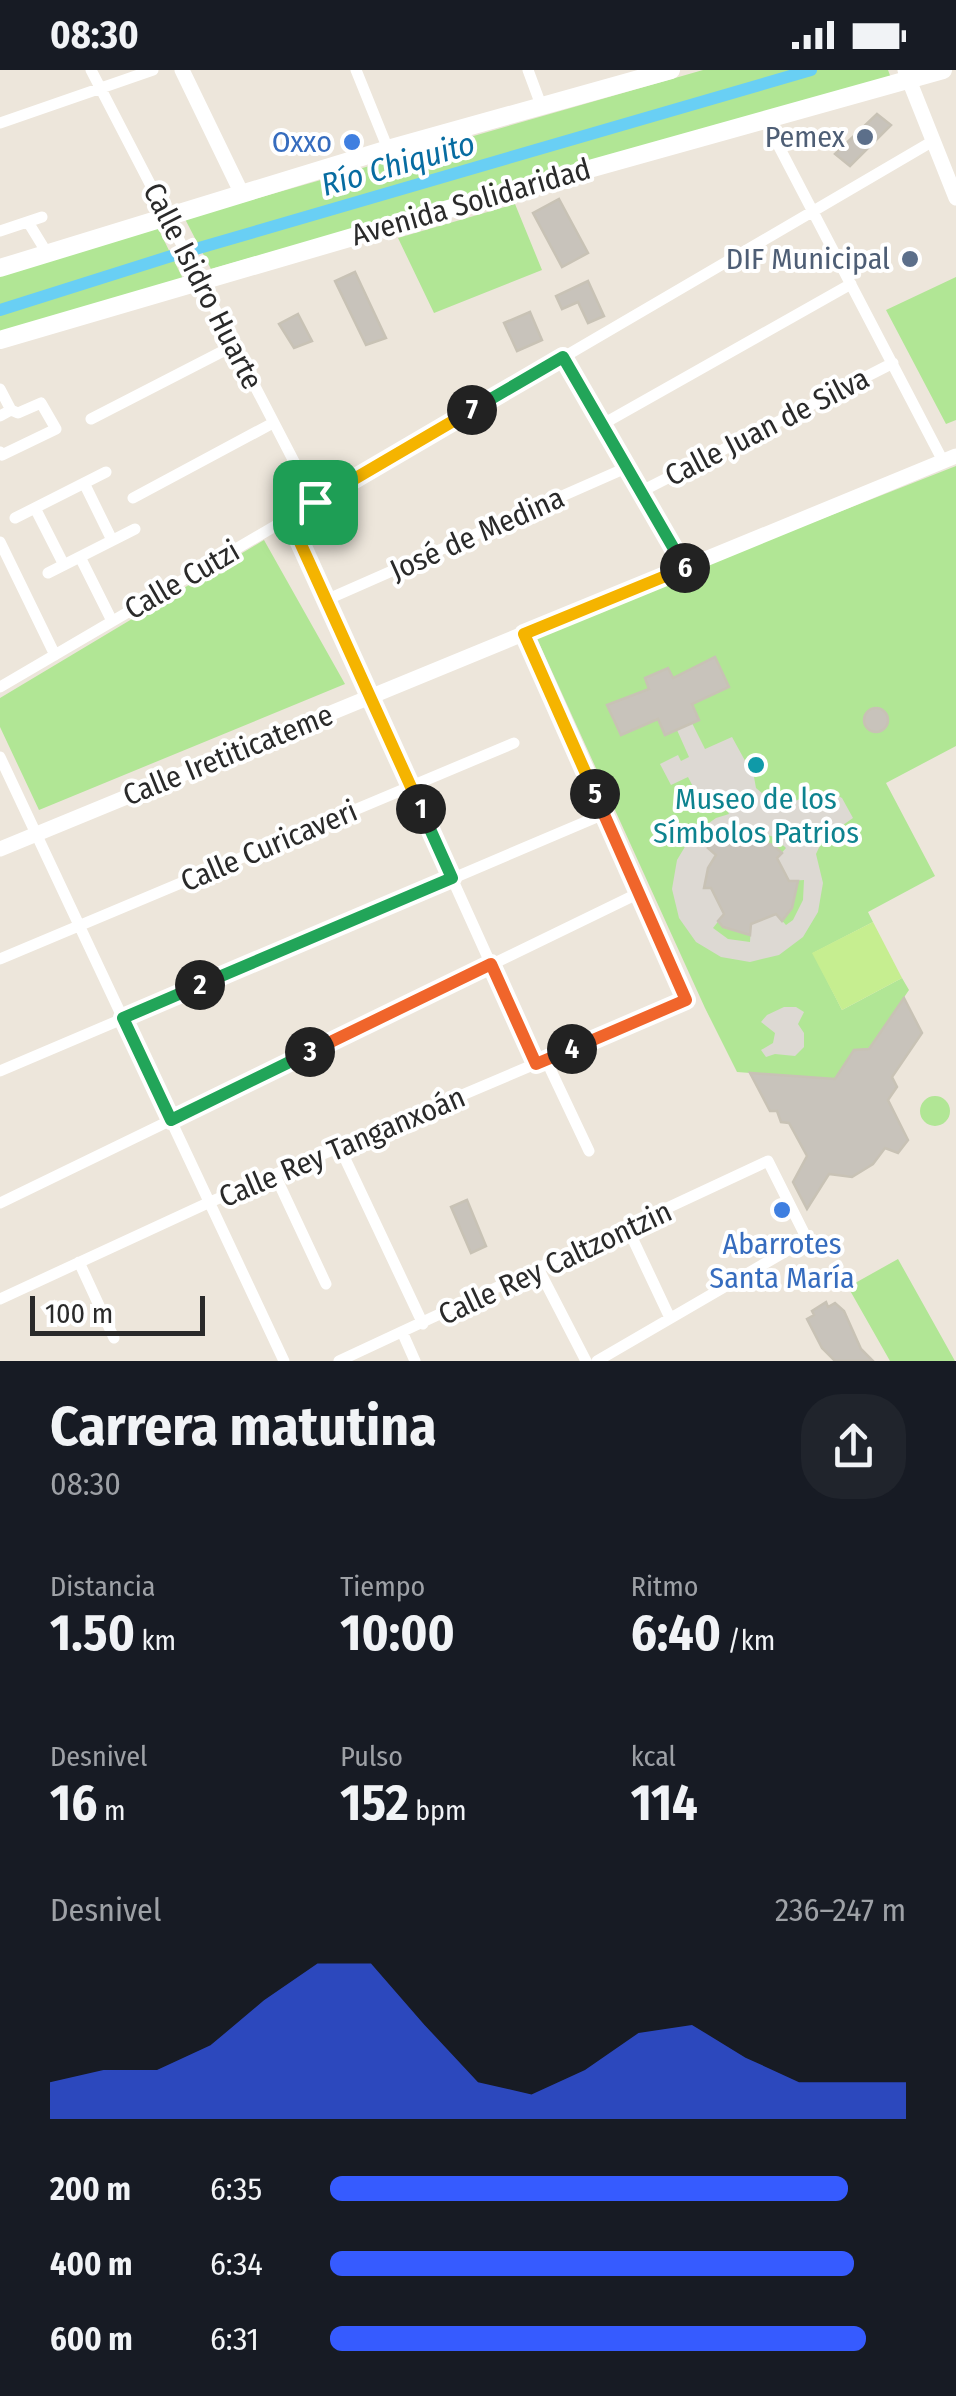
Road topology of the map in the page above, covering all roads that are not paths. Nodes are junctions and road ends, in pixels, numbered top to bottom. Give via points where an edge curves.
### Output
1 (91, 70) edge
2 (153, 70) edge
3 (182, 70) edge
4 (356, 70) edge
5 (528, 70) edge
6 (671, 70) edge
7 (943, 70) edge
8 (907, 75) edge
9 (100, 88) junction
10 (541, 105) junction
11 (764, 118) junction
12 (0, 124) edge
13 (933, 140) junction
14 (388, 149) junction
15 (242, 194) junction
16 (956, 198) edge
17 (812, 211) junction
18 (168, 216) junction
19 (42, 217) dead end
20 (28, 222) junction
21 (0, 231) edge
22 (48, 253) junction
23 (0, 268) edge
24 (195, 273) junction
25 (851, 284) junction
26 (0, 340) edge
27 (233, 346) junction
28 (563, 357) junction
29 (893, 363) junction
30 (0, 389) edge
31 (6, 413) edge
32 (92, 419) dead end
33 (274, 423) junction
34 (603, 424) junction
35 (0, 452) edge
36 (949, 458) edge
37 (628, 467) junction
38 (106, 472) dead end
39 (84, 484) junction
40 (642, 491) junction
41 (133, 498) dead end
42 (315, 502) junction
43 (35, 508) junction
44 (15, 518) dead end
45 (289, 518) junction
46 (134, 528) dead end
47 (112, 540) junction
48 (0, 542) edge
49 (80, 556) junction
50 (64, 565) junction
51 (686, 567) junction
52 (48, 573) dead end
53 (326, 600) junction
54 (112, 621) junction
55 (524, 634) junction
56 (54, 655) junction
57 (0, 686) edge
58 (370, 697) junction
59 (514, 743) dead end
60 (0, 757) edge
61 (410, 786) junction
62 (604, 814) junction
63 (36, 834) junction
64 (0, 849) edge
65 (452, 878) junction
66 (639, 893) junction
67 (79, 925) junction
68 (0, 958) edge
69 (491, 964) junction
70 (123, 1018) junction
71 (541, 1062) junction
72 (0, 1071) edge
73 (171, 1120) junction
74 (340, 1148) junction
75 (589, 1151) dead end
76 (275, 1175) junction
77 (210, 1202) junction
78 (0, 1203) edge
79 (628, 1229) junction
80 (79, 1262) junction
81 (539, 1270) junction
82 (326, 1284) dead end
83 (0, 1299) edge
84 (670, 1318) junction
85 (423, 1324) junction
86 (404, 1334) junction
87 (114, 1338) dead end
88 (620, 1348) junction
89 (284, 1361) edge
90 (340, 1361) edge
91 (416, 1361) edge
92 (586, 1361) edge
93 (597, 1361) edge
94 (627, 1361) edge

1 - 9 street, Calle Isidro Huarte
2 - 9 street
3 - 15 street
4 - 14 street
5 - 10 street
6 - 10 main road
7 - 8 main road, Avenida Solidaridad
8 - 11 main road, Avenida Solidaridad
8 - 13 street
9 - 12 street
9 - 18 street, Calle Isidro Huarte
10 - 14 main road
11 - 17 street
11 - 24 main road, Avenida Solidaridad
13 - 16 street
13 - 17 street, Calle Cutzi
14 - 15 main road
15 - 18 main road
17 - 25 street
17 - 28 street, Calle Cutzi
18 - 22 main road
18 - 24 street, Calle Isidro Huarte
19 - 20 street
20 - 21 street
20 - 22 street
22 - 23 main road
24 - 26 main road, Avenida Solidaridad
24 - 27 street, Calle Isidro Huarte
25 - 29 street
25 - 34 street
27 - 32 street
27 - 33 street, Calle Isidro Huarte
28 - 34 street
28 - 42 street, Calle Cutzi
29 - 36 street
29 - 40 street, Calle Juan de Silva
30 - 31 street
31 - 35 street via 41,404 56,428
33 - 41 street
33 - 42 street, Calle Isidro Huarte
34 - 37 street
36 - 51 street, Calle Iretiticateme
37 - 40 street
37 - 53 street, José de Medina
38 - 39 street
39 - 43 street
39 - 47 street
40 - 51 street
42 - 45 street, Calle Cutzi
43 - 44 street
43 - 50 street
45 - 53 street
45 - 54 street, Calle Cutzi
46 - 47 street
47 - 49 street
48 - 56 street
49 - 50 street
49 - 54 street
50 - 52 street
51 - 55 street, Calle Iretiticateme
53 - 58 street
54 - 56 street, Calle Cutzi
55 - 58 street, Calle Iretiticateme
55 - 62 street
56 - 57 street, Calle Cutzi
58 - 61 street
58 - 63 street, Calle Iretiticateme
59 - 61 street, Calle Curicaveri
60 - 63 street
61 - 65 street
61 - 67 street, Calle Curicaveri
62 - 65 street
62 - 66 street
63 - 64 street, Calle Iretiticateme
63 - 67 street
65 - 69 street
65 - 70 street
66 - 69 street
66 - 71 street, Calle Rey Tanganxoán via 686,1000
67 - 68 street, Calle Curicaveri
67 - 70 street
69 - 71 street
69 - 73 street
70 - 72 street
70 - 73 street
71 - 74 street, Calle Rey Tanganxoán
71 - 75 street
73 - 77 street
73 - 78 street
74 - 76 street, Calle Rey Tanganxoán
74 - 85 street
76 - 77 street, Calle Rey Tanganxoán
76 - 82 street
77 - 80 street, Calle Rey Tanganxoán
77 - 89 street
79 - 81 street, Calle Rey Caltzontzin
79 - 84 street
79 - 84 street, Calle Rey Caltzontzin via 768,1162 807,1239
80 - 83 street, Calle Rey Tanganxoán
80 - 87 street
81 - 85 street, Calle Rey Caltzontzin
81 - 92 street
84 - 88 street
85 - 86 street, Calle Rey Caltzontzin
86 - 90 street, Calle Rey Caltzontzin
86 - 91 street
88 - 93 street
88 - 94 street

